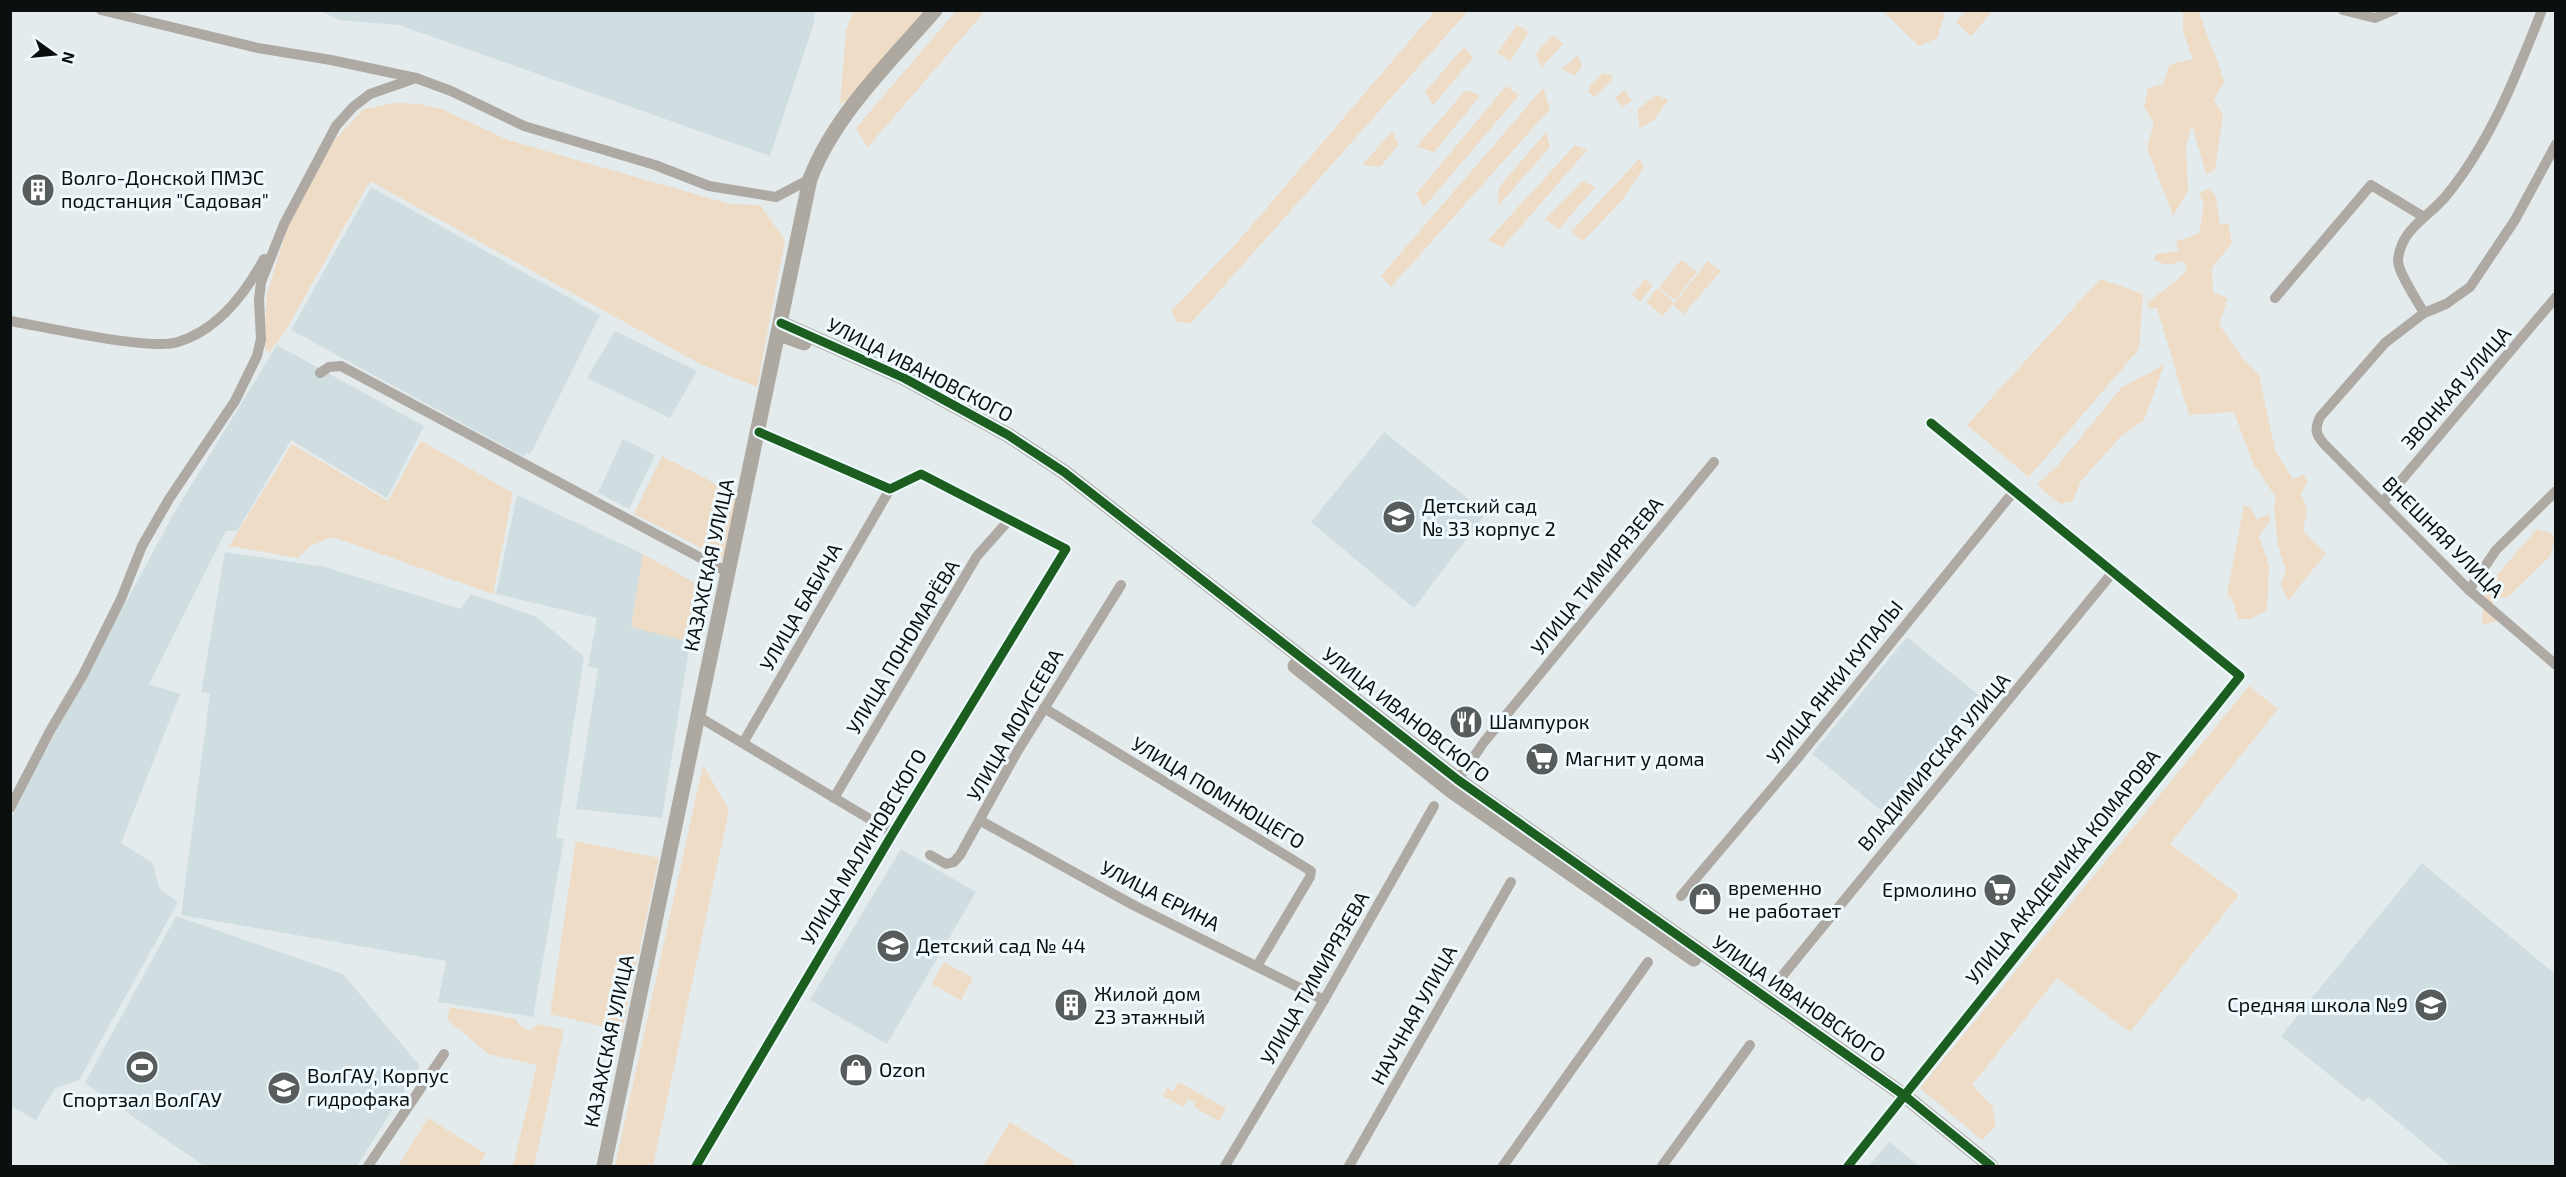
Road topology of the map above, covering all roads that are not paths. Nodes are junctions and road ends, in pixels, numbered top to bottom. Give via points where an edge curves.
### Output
1 (101, 10) edge
2 (935, 10) edge
3 (2343, 10) edge
4 (2394, 10) edge
5 (2542, 10) edge
6 (416, 78) junction
7 (2556, 144) edge
8 (810, 179) junction
9 (2424, 217) junction
10 (284, 224) junction
11 (2556, 297) edge
12 (2275, 298) dead end
13 (2424, 314) junction
14 (10, 321) edge
15 (780, 328) junction
16 (320, 373) dead end
17 (1931, 423) dead end
18 (759, 432) junction
19 (1714, 462) dead end
20 (890, 489) junction
21 (2014, 490) junction
22 (2556, 491) edge
23 (2383, 502) junction
24 (1010, 519) junction
25 (2113, 572) junction
26 (729, 573) junction
27 (1121, 585) dead end
28 (2469, 590) junction
29 (2556, 665) edge
30 (1044, 708) junction
31 (699, 717) junction
32 (743, 742) junction
33 (1454, 785) junction
34 (834, 798) junction
35 (1434, 806) dead end
36 (10, 808) edge
37 (981, 821) junction
38 (893, 833) junction
39 (930, 855) dead end
40 (1511, 882) dead end
41 (1682, 896) dead end
42 (1648, 963) dead end
43 (1257, 966) junction
44 (1783, 975) dead end
45 (1324, 1000) junction
46 (1750, 1045) dead end
47 (444, 1054) dead end
48 (1902, 1099) junction
49 (1352, 1166) edge
50 (368, 1167) edge
51 (604, 1167) edge
52 (696, 1167) edge
53 (1226, 1167) edge
54 (1503, 1167) edge
55 (1662, 1167) edge
56 (1848, 1167) edge
57 (1976, 1167) edge
58 (1991, 1167) edge

1 - 6 street via 258,48
2 - 8 street, КАЗАХСКАЯ УЛИЦА via 843,118
3 - 4 street via 2375,18
5 - 9 street via 2496,122 2445,197
6 - 8 street via 524,126 655,165 709,186 776,197
6 - 10 street via 370,94 353,107 336,126
7 - 13 street via 2515,220 2470,287
8 - 15 street, КАЗАХСКАЯ УЛИЦА
9 - 12 street via 2371,184
9 - 13 street via 2410,229 2398,262
10 - 14 street via 249,286 202,332 176,343 148,344
10 - 36 street via 261,282 261,339 257,356 235,401 142,546 93,656
11 - 23 street, ЗВОНКАЯ УЛИЦА
13 - 23 street, ВНЕШНЯЯ УЛИЦА via 2385,343 2316,426 2325,445
15 - 18 street, КАЗАХСКАЯ УЛИЦА
15 - 33 street, УЛИЦА ИВАНОВСКОГО via 904,378 1008,435 1064,472
16 - 26 street via 341,366
17 - 21 street
18 - 20 street
18 - 26 street, КАЗАХСКАЯ УЛИЦА
19 - 33 street, УЛИЦА ТИМИРЯЗЕВА via 1484,742
20 - 24 street via 921,474
20 - 32 street, УЛИЦА БАБИЧА
21 - 25 street
21 - 41 street, УЛИЦА ЯНКИ КУПАЛЫ
22 - 28 street via 2496,550
23 - 28 street, ВНЕШНЯЯ УЛИЦА
24 - 34 street, УЛИЦА ПОНОМАРЁВА via 977,556
24 - 38 street, УЛИЦА МАЛИНОВСКОГО via 1066,549
25 - 44 street, ВЛАДИМИРСКАЯ УЛИЦА
25 - 48 street, УЛИЦА АКАДЕМИКА КОМАРОВА via 2240,676
26 - 31 street, КАЗАХСКАЯ УЛИЦА
27 - 30 street, УЛИЦА МОИСЕЕВА
28 - 29 street, ВНЕШНЯЯ УЛИЦА
30 - 37 street, УЛИЦА МОИСЕЕВА
30 - 43 street, УЛИЦА ПОМНЮЩЕГО via 1311,871
31 - 32 street
31 - 51 street, КАЗАХСКАЯ УЛИЦА
32 - 34 street
33 - 48 street, УЛИЦА ИВАНОВСКОГО
34 - 38 street
35 - 45 street, УЛИЦА ТИМИРЯЗЕВА
37 - 39 street, УЛИЦА МОИСЕЕВА via 954,862 946,864
37 - 43 street, УЛИЦА ЕРИНА via 1135,906
38 - 52 street, УЛИЦА МАЛИНОВСКОГО
40 - 49 street, НАУЧНАЯ УЛИЦА
42 - 54 street
43 - 45 street, УЛИЦА ЕРИНА
45 - 53 street, УЛИЦА ТИМИРЯЗЕВА
46 - 55 street
47 - 50 street
48 - 56 street, УЛИЦА АКАДЕМИКА КОМАРОВА
48 - 57 street, УЛИЦА ИВАНОВСКОГО
48 - 58 street, УЛИЦА ИВАНОВСКОГО

